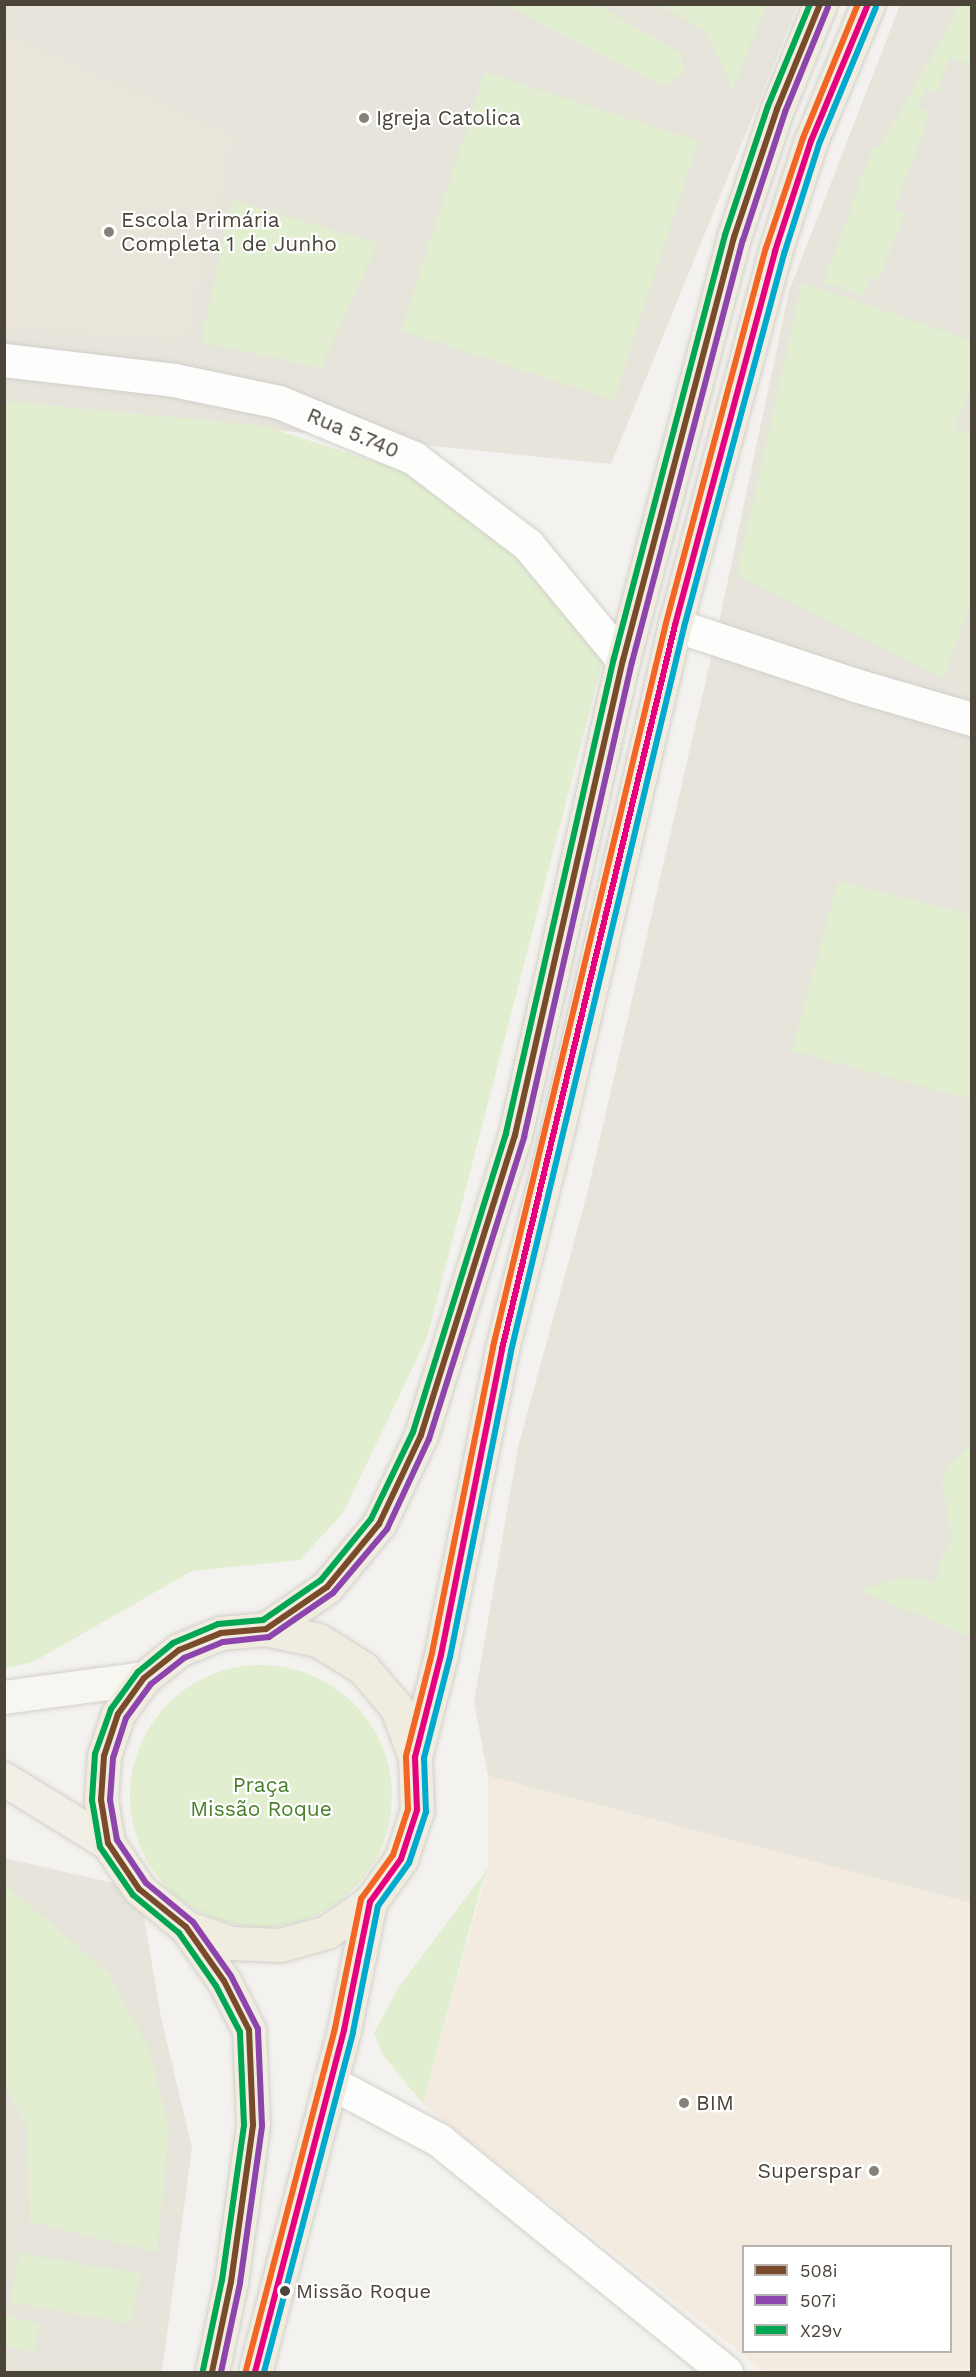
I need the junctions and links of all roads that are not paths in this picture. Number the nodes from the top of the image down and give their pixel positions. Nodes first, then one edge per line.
1 (820, 4) edge
2 (868, 4) edge
3 (4, 360) edge
4 (675, 625) junction
5 (623, 660) junction
6 (972, 719) edge
7 (266, 1629) junction
8 (144, 1678) junction
9 (4, 1697) edge
10 (415, 1757) junction
11 (4, 1779) edge
12 (108, 1843) junction
13 (370, 1902) junction
14 (186, 1927) junction
15 (330, 2082) junction
16 (212, 2373) edge
17 (255, 2373) edge
18 (726, 2373) edge

1 - 5 highway
2 - 4 highway
3 - 5 street, Rua 5.740
4 - 6 street
4 - 10 highway
5 - 7 highway
7 - 8 highway
7 - 10 highway
8 - 9 main road
8 - 12 highway
10 - 13 highway
11 - 12 main road
12 - 14 highway
13 - 14 highway
13 - 15 highway
14 - 16 highway
15 - 17 highway
15 - 18 street

